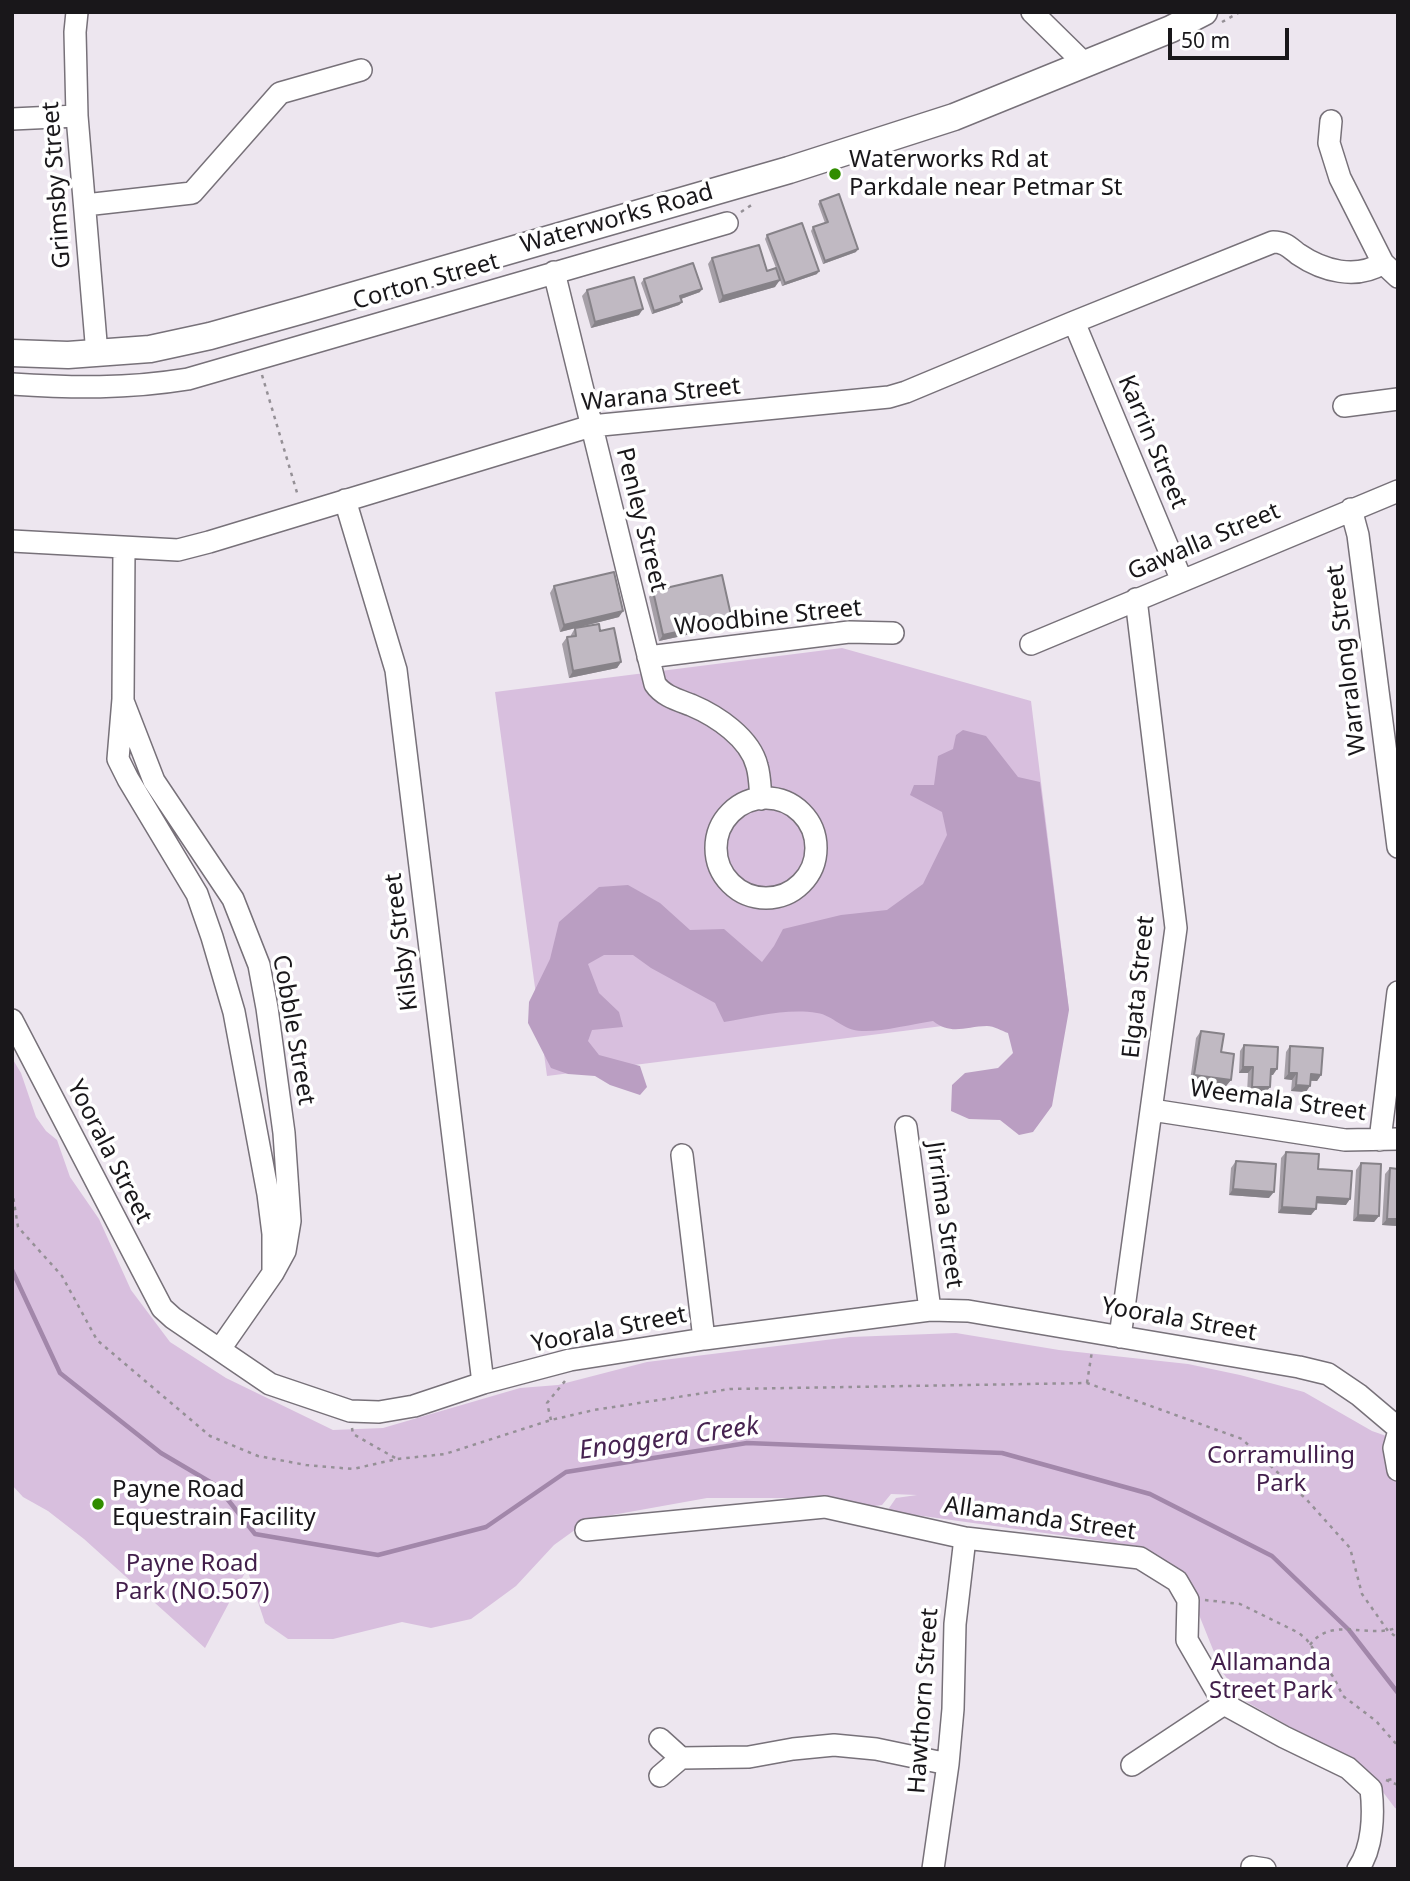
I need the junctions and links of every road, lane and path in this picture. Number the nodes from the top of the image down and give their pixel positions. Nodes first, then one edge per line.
1 (77, 12) edge
2 (1032, 12) edge
3 (1204, 12) edge
4 (1086, 65) junction
5 (362, 70) dead end
6 (77, 116) junction
7 (12, 119) edge
8 (1331, 121) dead end
9 (85, 205) junction
10 (727, 223) dead end
11 (1391, 270) edge
12 (554, 272) junction
13 (330, 302) junction
14 (303, 310) junction
15 (1074, 322) junction
16 (341, 334) junction
17 (315, 342) junction
18 (12, 353) edge
19 (97, 354) junction
20 (257, 359) junction
21 (12, 384) edge
22 (1398, 399) edge
23 (1345, 406) dead end
24 (591, 426) junction
25 (1398, 491) edge
26 (345, 500) junction
27 (1351, 509) junction
28 (303, 513) junction
29 (12, 541) edge
30 (124, 548) junction
31 (1182, 582) junction
32 (1136, 599) junction
33 (893, 633) dead end
34 (1031, 644) dead end
35 (648, 657) junction
36 (123, 699) junction
37 (1391, 744) edge
38 (761, 799) junction
39 (1398, 847) edge
40 (1398, 992) edge
41 (12, 1020) edge
42 (1152, 1110) junction
43 (906, 1126) dead end
44 (1389, 1140) edge
45 (682, 1155) dead end
46 (12, 1190) edge
47 (273, 1273) junction
48 (930, 1310) junction
49 (1095, 1333) junction
50 (1120, 1337) junction
51 (704, 1339) junction
52 (220, 1349) junction
53 (567, 1361) junction
54 (1087, 1382) junction
55 (483, 1383) junction
56 (350, 1411) junction
57 (551, 1420) junction
58 (1398, 1431) edge
59 (397, 1459) junction
60 (1398, 1470) edge
61 (586, 1530) dead end
62 (965, 1538) junction
63 (1188, 1600) junction
64 (1398, 1627) edge
65 (1388, 1631) junction
66 (1398, 1638) edge
67 (1310, 1645) junction
68 (1224, 1704) junction
69 (660, 1739) dead end
70 (1398, 1746) edge
71 (681, 1758) junction
72 (948, 1764) junction
73 (1132, 1765) dead end
74 (660, 1776) dead end
75 (1398, 1778) edge
76 (1387, 1780) dead end
77 (933, 1869) edge
78 (1358, 1869) edge

1 - 6 street, Grimsby Street
2 - 4 street
3 - 4 main road, Waterworks Road
4 - 13 main road, Waterworks Road
5 - 9 street
6 - 7 street
6 - 9 street, Grimsby Street
8 - 11 street
9 - 19 street, Grimsby Street
10 - 12 street, Corton Street
11 - 15 street, Warana Street
12 - 16 street, Corton Street
12 - 24 street, Penley Street
13 - 14 main road, Waterworks Road
13 - 16 street, Corton Street
14 - 17 street
14 - 19 main road, Waterworks Road
15 - 24 street, Warana Street
15 - 31 street, Karrin Street
16 - 17 street, Corton Street
17 - 20 street, Corton Street
18 - 19 main road, Waterworks Road
20 - 21 street, Corton Street
20 - 28 path
22 - 23 street
24 - 26 street, Warana Street
24 - 35 street, Penley Street
25 - 27 street, Gawalla Street
26 - 28 street, Warana Street
26 - 55 street, Kilsby Street
27 - 31 street, Gawalla Street
27 - 37 street, Warralong Street
28 - 30 street, Warana Street
29 - 30 street, Warana Street
30 - 36 street, Cobble Street
31 - 32 street, Gawalla Street
32 - 34 street, Gawalla Street
32 - 42 street, Elgata Street
33 - 35 street, Woodbine Street
35 - 38 street, Penley Street
36 - 47 street, Cobble Street
36 - 47 street, Cobble Street
37 - 39 street, Warralong Street
38 - 38 street
40 - 44 street
41 - 52 street, Yoorala Street
42 - 44 street, Weemala Street
42 - 50 street, Elgata Street
43 - 48 street, Jirrima Street
45 - 51 street
46 - 59 path
47 - 52 street, Cobble Street
48 - 49 street, Yoorala Street
48 - 51 street, Yoorala Street
49 - 50 street, Yoorala Street
49 - 54 path
50 - 58 street, Yoorala Street
51 - 53 street, Yoorala Street
52 - 56 street, Yoorala Street
53 - 55 street, Yoorala Street
53 - 57 path
54 - 57 path
54 - 65 path
55 - 56 street, Yoorala Street
56 - 59 path
57 - 59 path
58 - 60 street
61 - 62 street, Allamanda Street
62 - 63 street, Allamanda Street
62 - 72 street, Hawthorn Street
63 - 67 path
63 - 68 street
64 - 65 path
65 - 66 path
65 - 67 path
67 - 70 path
68 - 73 street
68 - 78 street
69 - 71 street
71 - 72 street
71 - 74 street
72 - 77 street, Hawthorn Street
75 - 76 path

